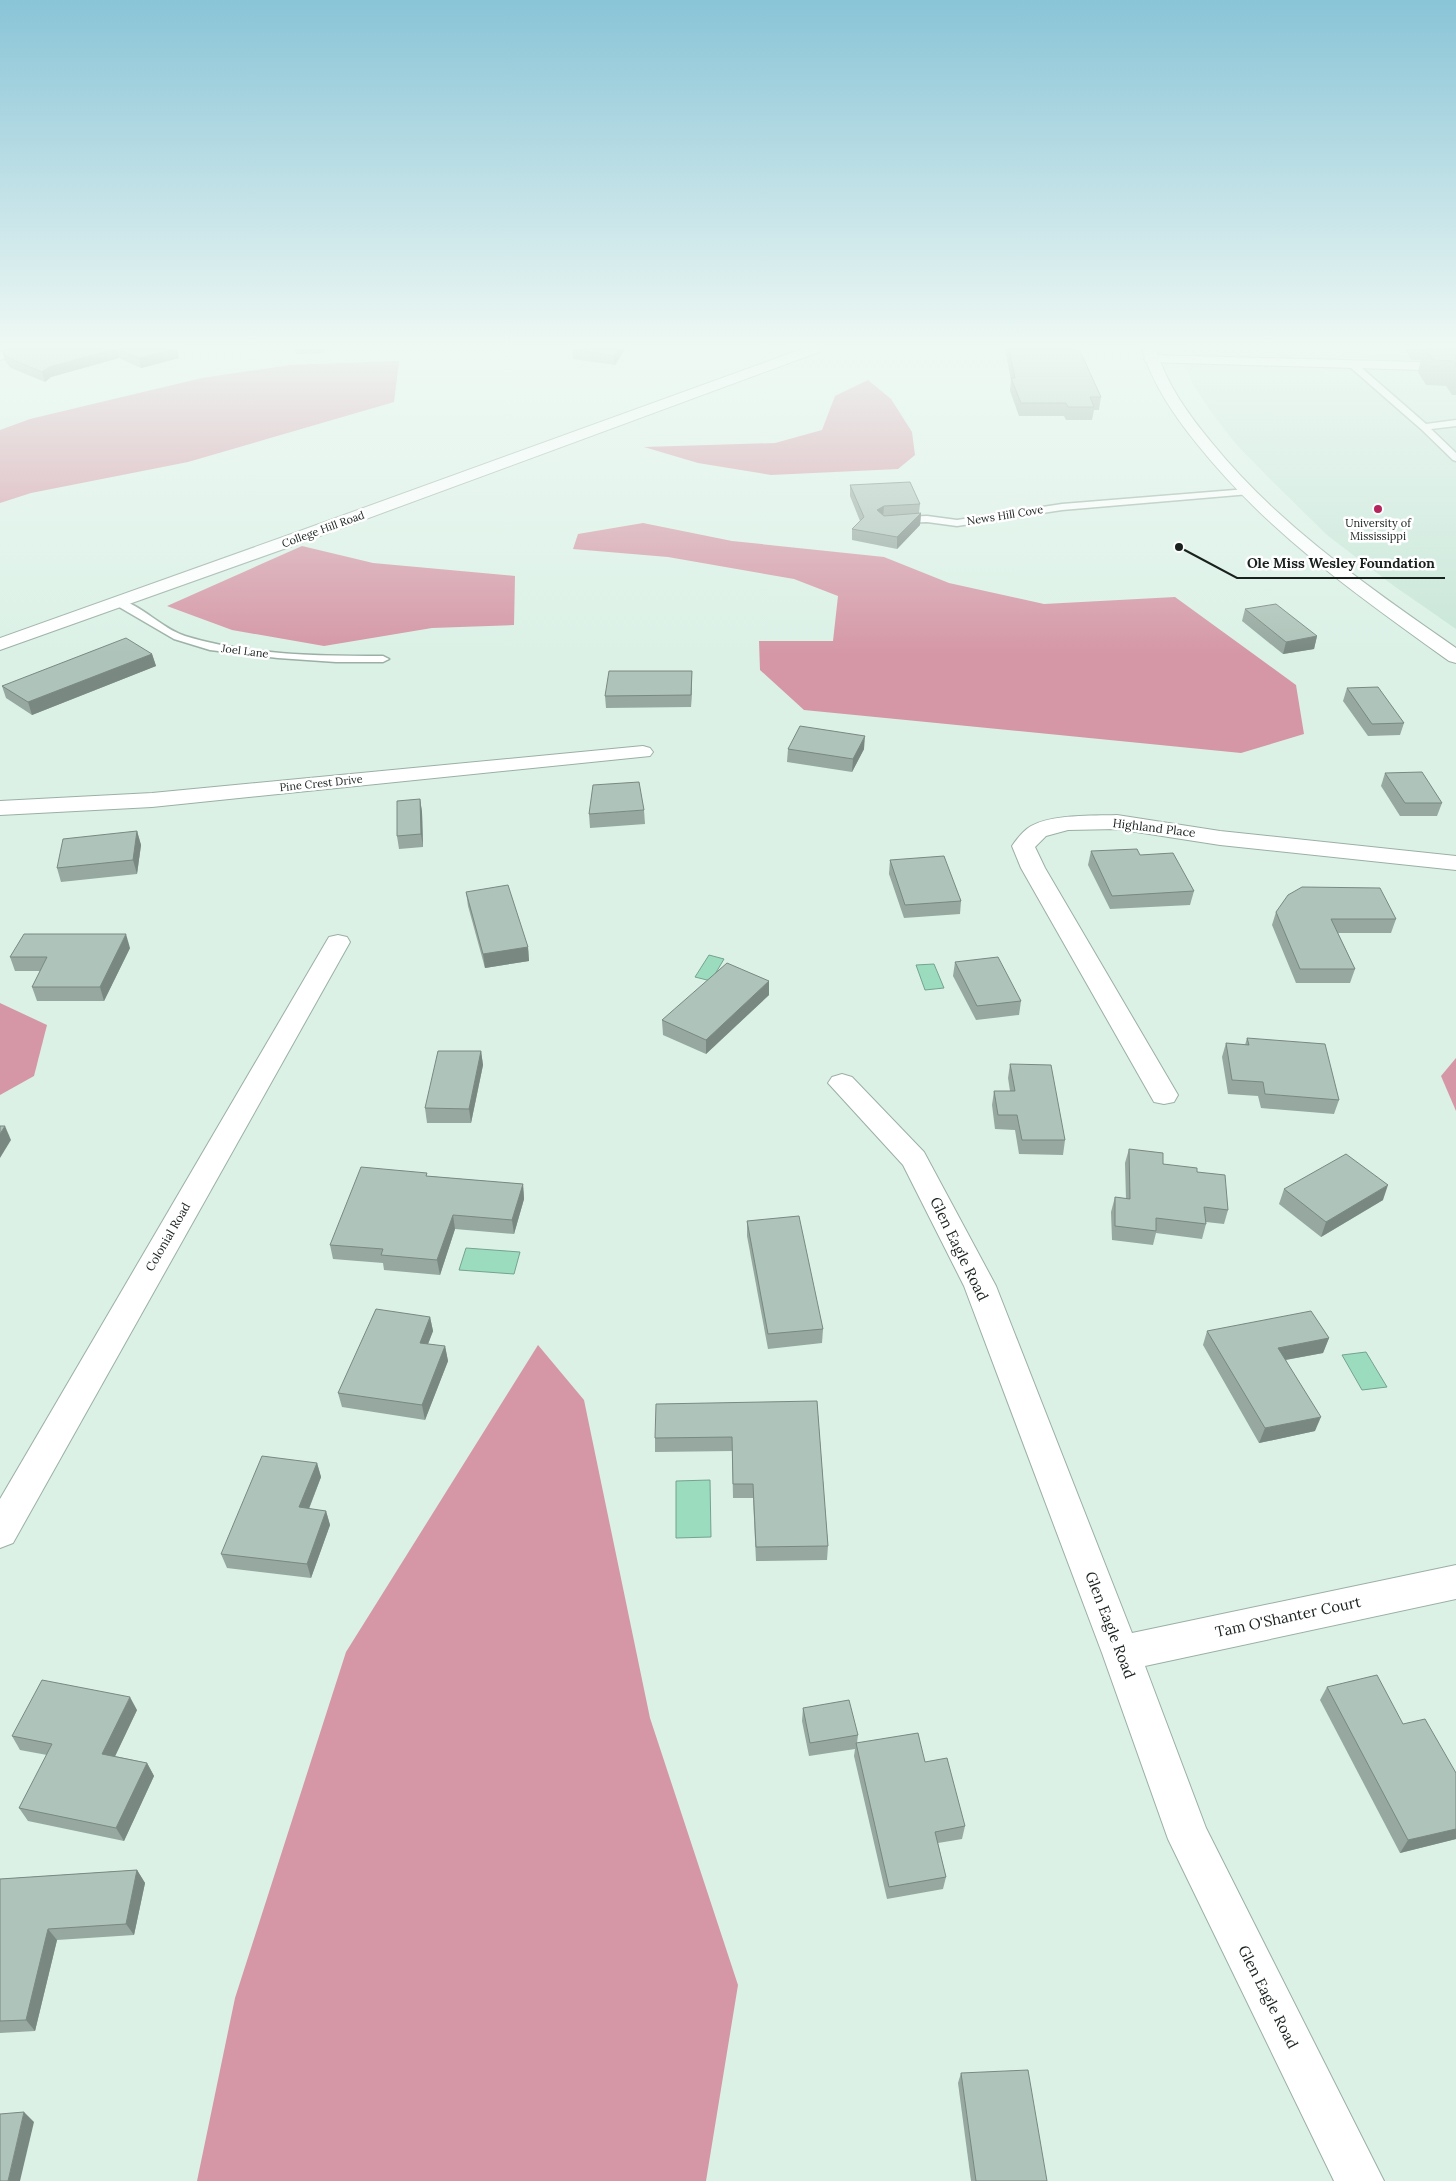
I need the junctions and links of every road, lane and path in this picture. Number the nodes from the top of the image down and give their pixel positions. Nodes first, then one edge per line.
1 (536, 451) edge
2 (1209, 451) edge
3 (1247, 492) junction
4 (888, 521) edge
5 (118, 602) junction
6 (0, 644) edge
7 (1456, 657) edge
8 (383, 659) dead end
9 (643, 752) dead end
10 (0, 808) edge
11 (1456, 864) edge
12 (338, 942) dead end
13 (842, 1083) dead end
14 (1164, 1095) dead end
15 (0, 1532) edge
16 (1456, 1582) edge
17 (1121, 1653) junction
18 (1360, 2181) edge

1 - 5 street, College Hill Road
2 - 3 street
3 - 4 lane, News Hill Cove
3 - 7 street
5 - 6 street, College Hill Road
5 - 8 lane, Joel Lane
9 - 10 street, Pine Crest Drive
11 - 14 street, Highland Place
12 - 15 street, Colonial Road
13 - 17 street, Glen Eagle Road
16 - 17 street, Tam O'Shanter Court
17 - 18 street, Glen Eagle Road

